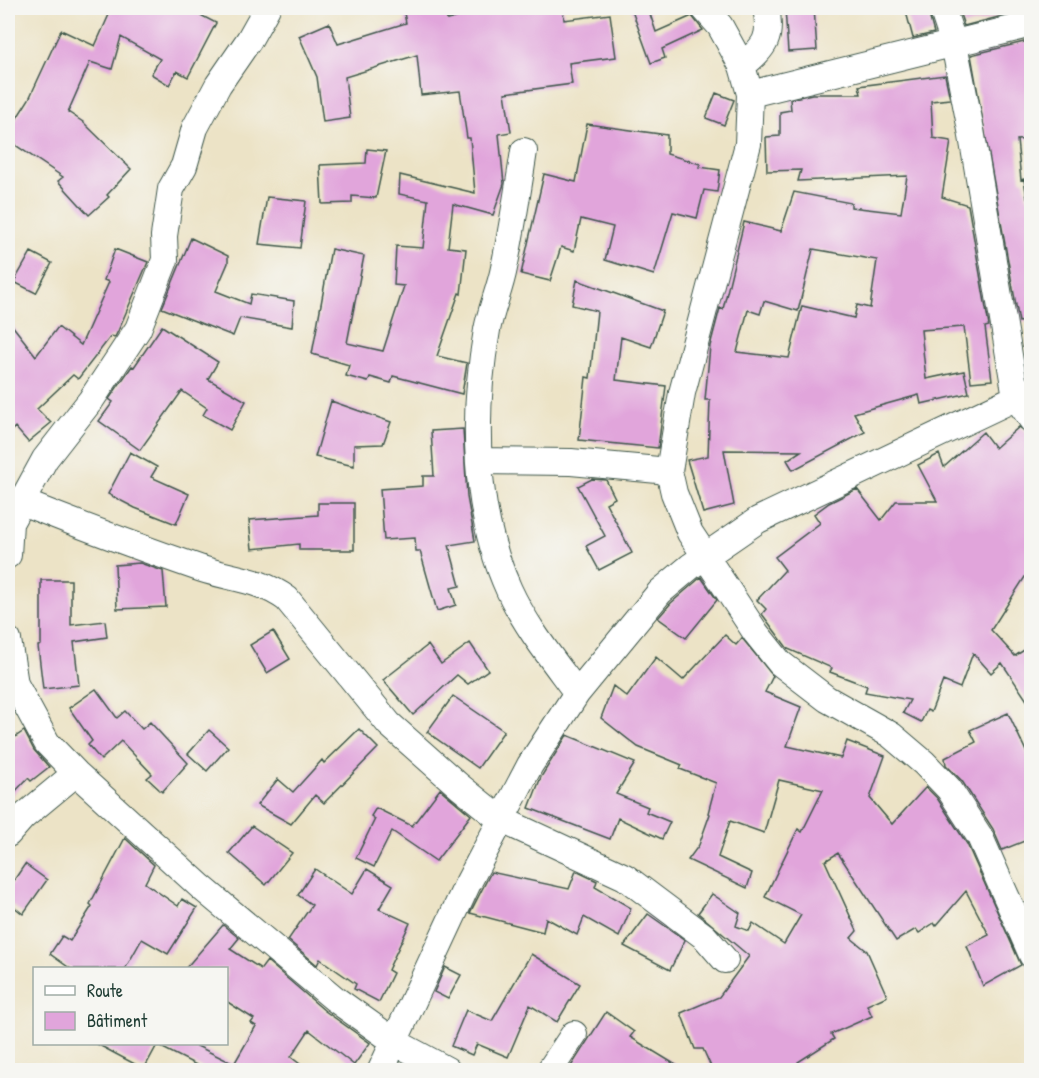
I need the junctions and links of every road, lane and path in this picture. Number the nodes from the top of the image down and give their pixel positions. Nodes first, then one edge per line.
1 (267, 8) edge
2 (704, 8) edge
3 (766, 8) edge
4 (942, 8) edge
5 (1032, 24) edge
6 (954, 44) junction
7 (742, 66) junction
8 (750, 94) junction
9 (524, 151) dead end
10 (1024, 394) edge
11 (1032, 420) edge
12 (480, 461) junction
13 (669, 471) junction
14 (13, 512) edge
15 (8, 555) edge
16 (707, 556) junction
17 (8, 640) edge
18 (11, 686) edge
19 (577, 693) junction
20 (76, 773) junction
21 (500, 819) junction
22 (8, 834) edge
23 (1032, 955) edge
24 (725, 960) dead end
25 (574, 1034) dead end
26 (395, 1042) junction
27 (381, 1071) edge
28 (447, 1071) edge
29 (550, 1071) edge

1 - 14 street
2 - 7 street
3 - 7 street
4 - 6 street
5 - 6 street
6 - 8 street
6 - 10 street
7 - 8 street
8 - 13 street
9 - 12 street
10 - 11 street
10 - 16 street
12 - 13 street
12 - 19 street
13 - 16 street
14 - 15 street
14 - 21 street
16 - 19 street
16 - 23 street
17 - 18 street
18 - 20 street
19 - 21 street
20 - 22 street
20 - 26 street
21 - 24 street
21 - 26 street
25 - 29 street
26 - 27 street
26 - 28 street

